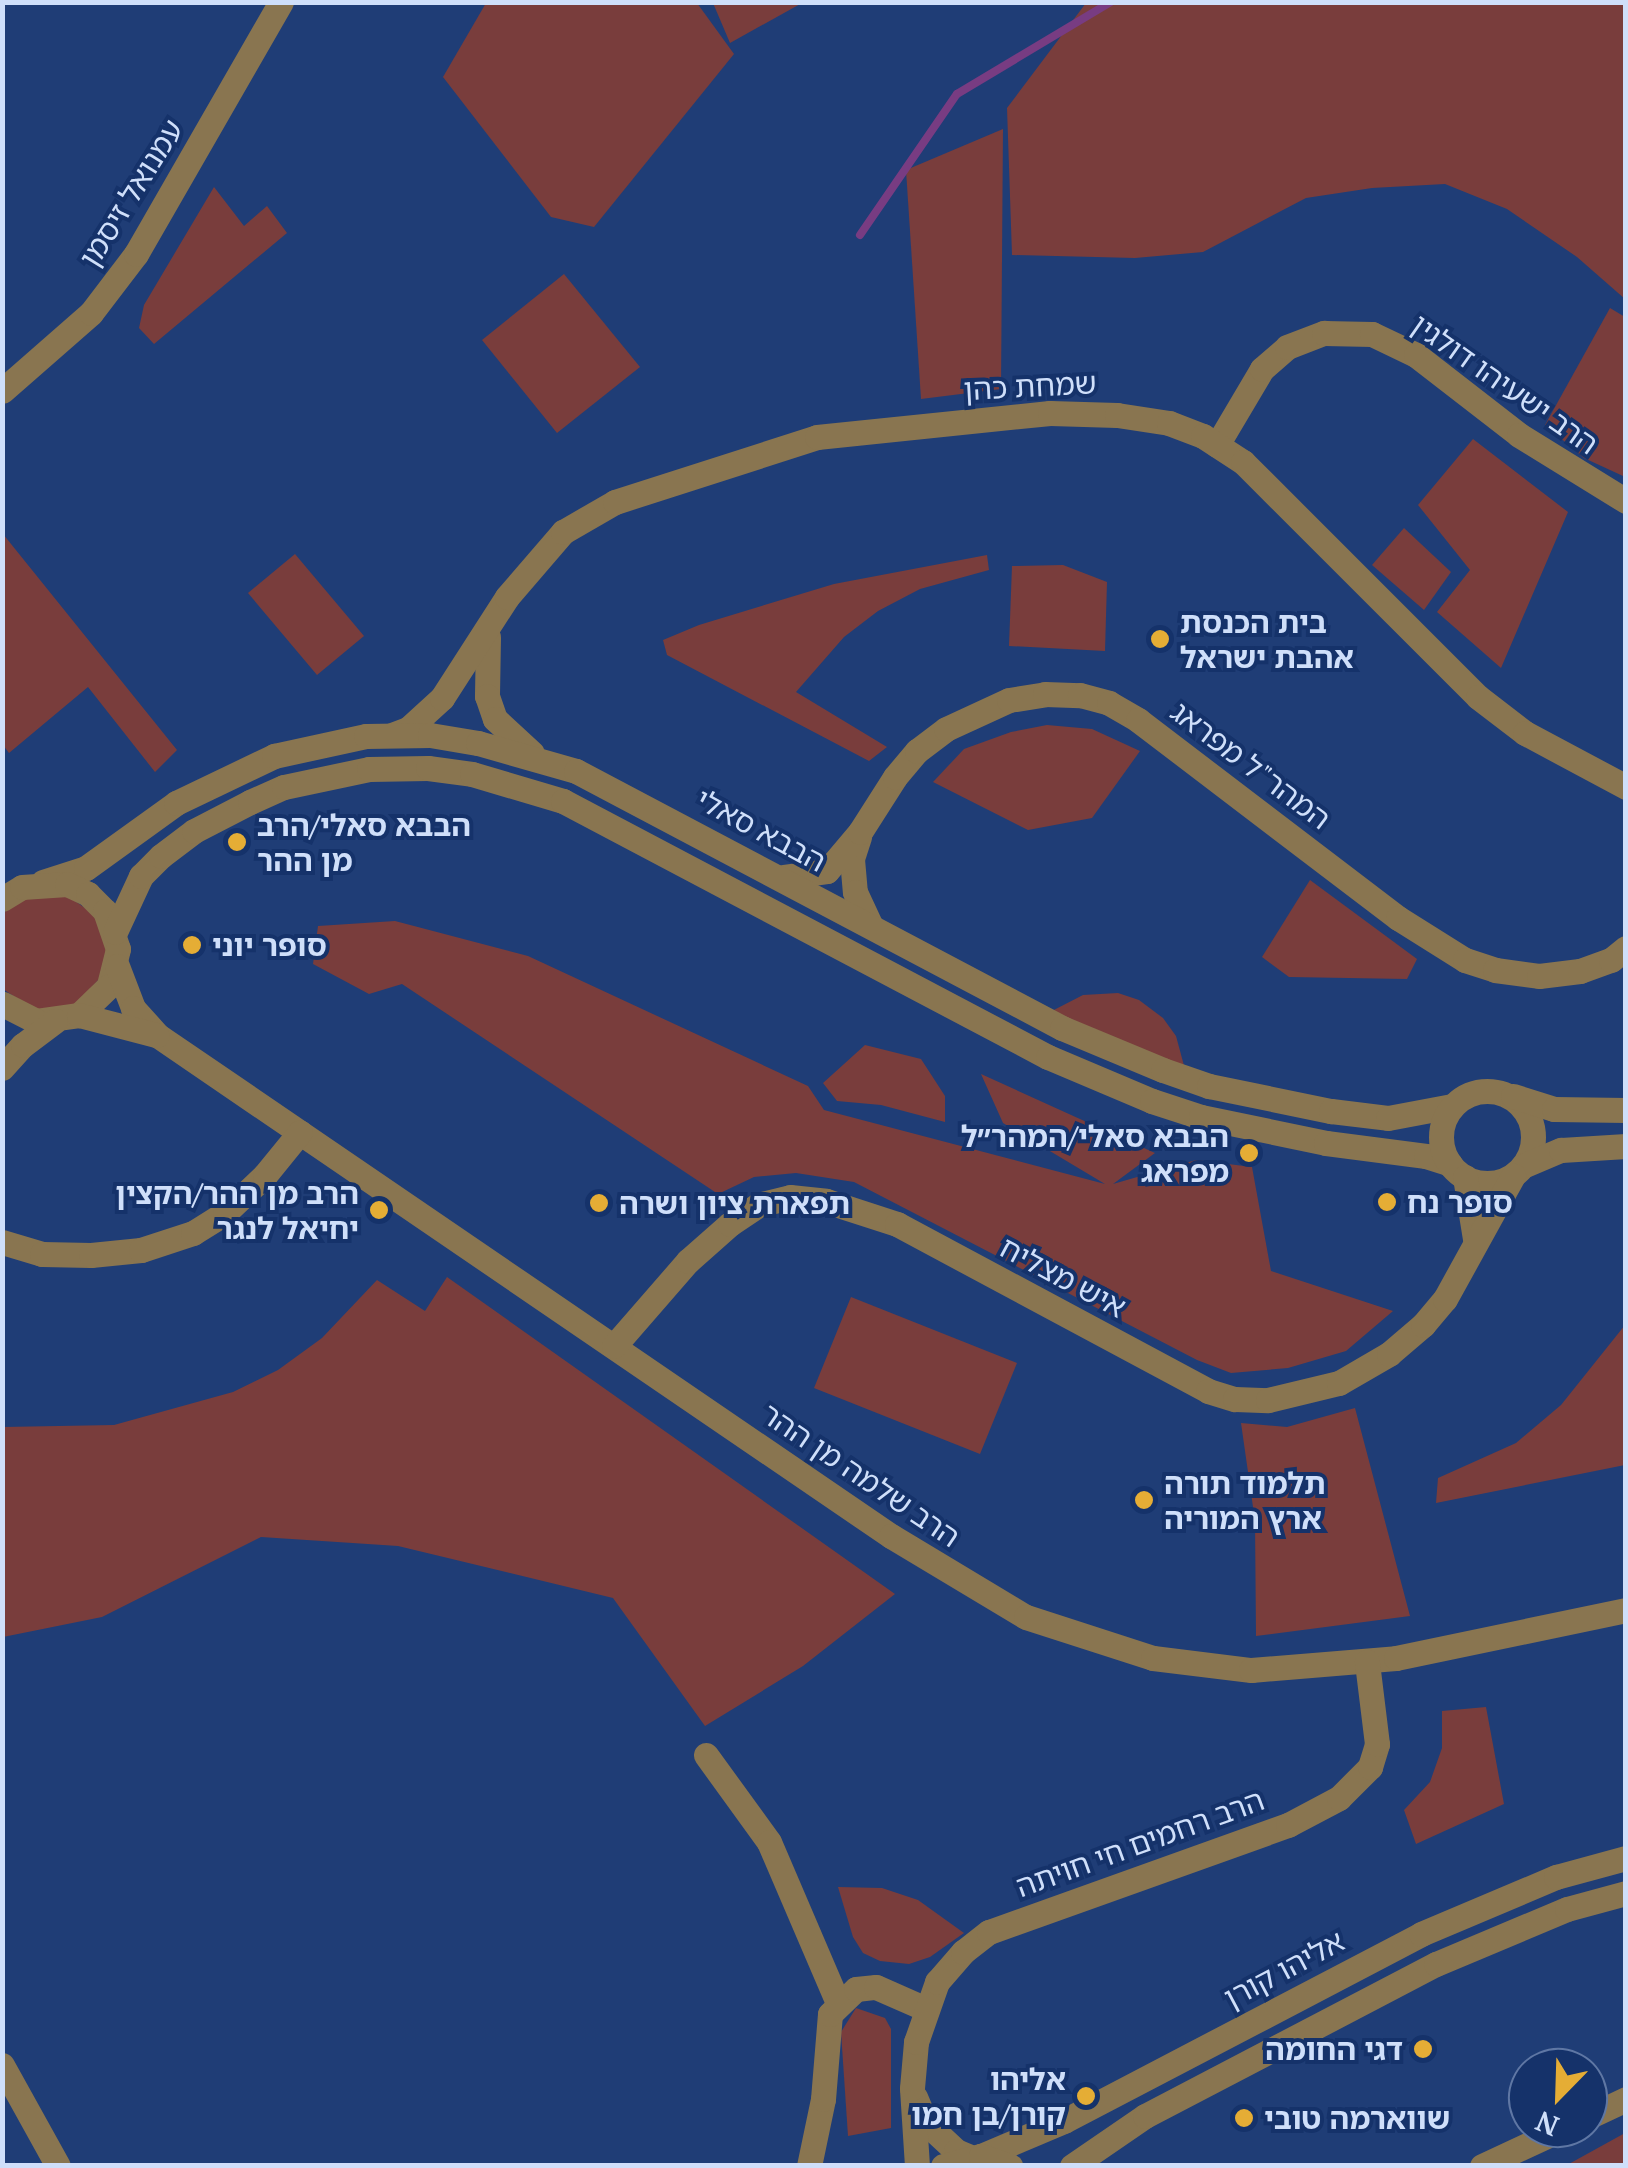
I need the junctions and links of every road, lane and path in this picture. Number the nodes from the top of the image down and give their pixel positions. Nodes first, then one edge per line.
1 (282, 2) edge
2 (2, 390) edge
3 (1217, 445) junction
4 (1626, 501) edge
5 (490, 627) junction
6 (387, 736) junction
7 (538, 757) junction
8 (1626, 787) edge
9 (860, 832) junction
10 (782, 878) junction
11 (44, 882) junction
12 (2, 899) edge
13 (870, 924) junction
14 (115, 932) junction
15 (1626, 948) edge
16 (117, 966) junction
17 (2, 1004) edge
18 (67, 1018) junction
19 (157, 1035) junction
20 (2, 1068) edge
21 (1508, 1095) junction
22 (1452, 1106) junction
23 (1626, 1110) edge
24 (300, 1132) junction
25 (1626, 1146) edge
26 (1519, 1170) junction
27 (1458, 1171) junction
28 (1475, 1240) junction
29 (2, 1242) edge
30 (614, 1346) junction
31 (1626, 1610) edge
32 (1367, 1662) junction
33 (706, 1755) dead end
34 (1626, 1858) edge
35 (1626, 1893) edge
36 (838, 2003) junction
37 (926, 2008) junction
38 (2, 2065) edge
39 (912, 2088) junction
40 (1521, 2148) edge
41 (975, 2156) junction
42 (58, 2166) edge
43 (809, 2166) edge
44 (916, 2166) edge
45 (944, 2166) edge
46 (1010, 2166) edge
47 (1072, 2166) edge
48 (1482, 2166) edge

1 - 2 street, עמנואל זיסמן
3 - 4 street, הרב ישעיהו דולגין
3 - 5 street, שמחת כהן
3 - 8 street, שמחת כהן
5 - 6 street, שמחת כהן
5 - 7 street
6 - 7 street, הבבא סאלי
6 - 11 street, הבבא סאלי
7 - 10 street, הבבא סאלי
9 - 10 street, המהר"ל מפראג
9 - 13 street, המהר"ל מפראג
9 - 15 street, המהר"ל מפראג
10 - 13 street, הבבא סאלי
11 - 12 street, הבבא סאלי
11 - 14 street
13 - 22 street, הבבא סאלי
14 - 16 street
14 - 27 street
16 - 18 street
16 - 19 street
17 - 18 street
18 - 19 street
18 - 20 street
19 - 24 street, הרב שלמה מן ההר
21 - 22 street
21 - 23 street
21 - 26 street
22 - 27 street
24 - 29 street
24 - 30 street, הרב שלמה מן ההר
25 - 26 street
26 - 27 street
26 - 28 street, איש מצליח
27 - 28 street
28 - 30 street, איש מצליח
30 - 32 street, הרב שלמה מן ההר
31 - 32 street, הרב שלמה מן ההר
32 - 37 street, הרב רחמים חי חויתה
33 - 36 street
34 - 41 street, אליהו קורן
35 - 47 street
36 - 37 street
36 - 43 street
37 - 39 street, הרב רחמים חי חויתה
38 - 42 street
39 - 41 street
39 - 44 street, הרב רחמים חי חויתה
40 - 48 street
41 - 45 street, אליהו קורן
41 - 46 street

